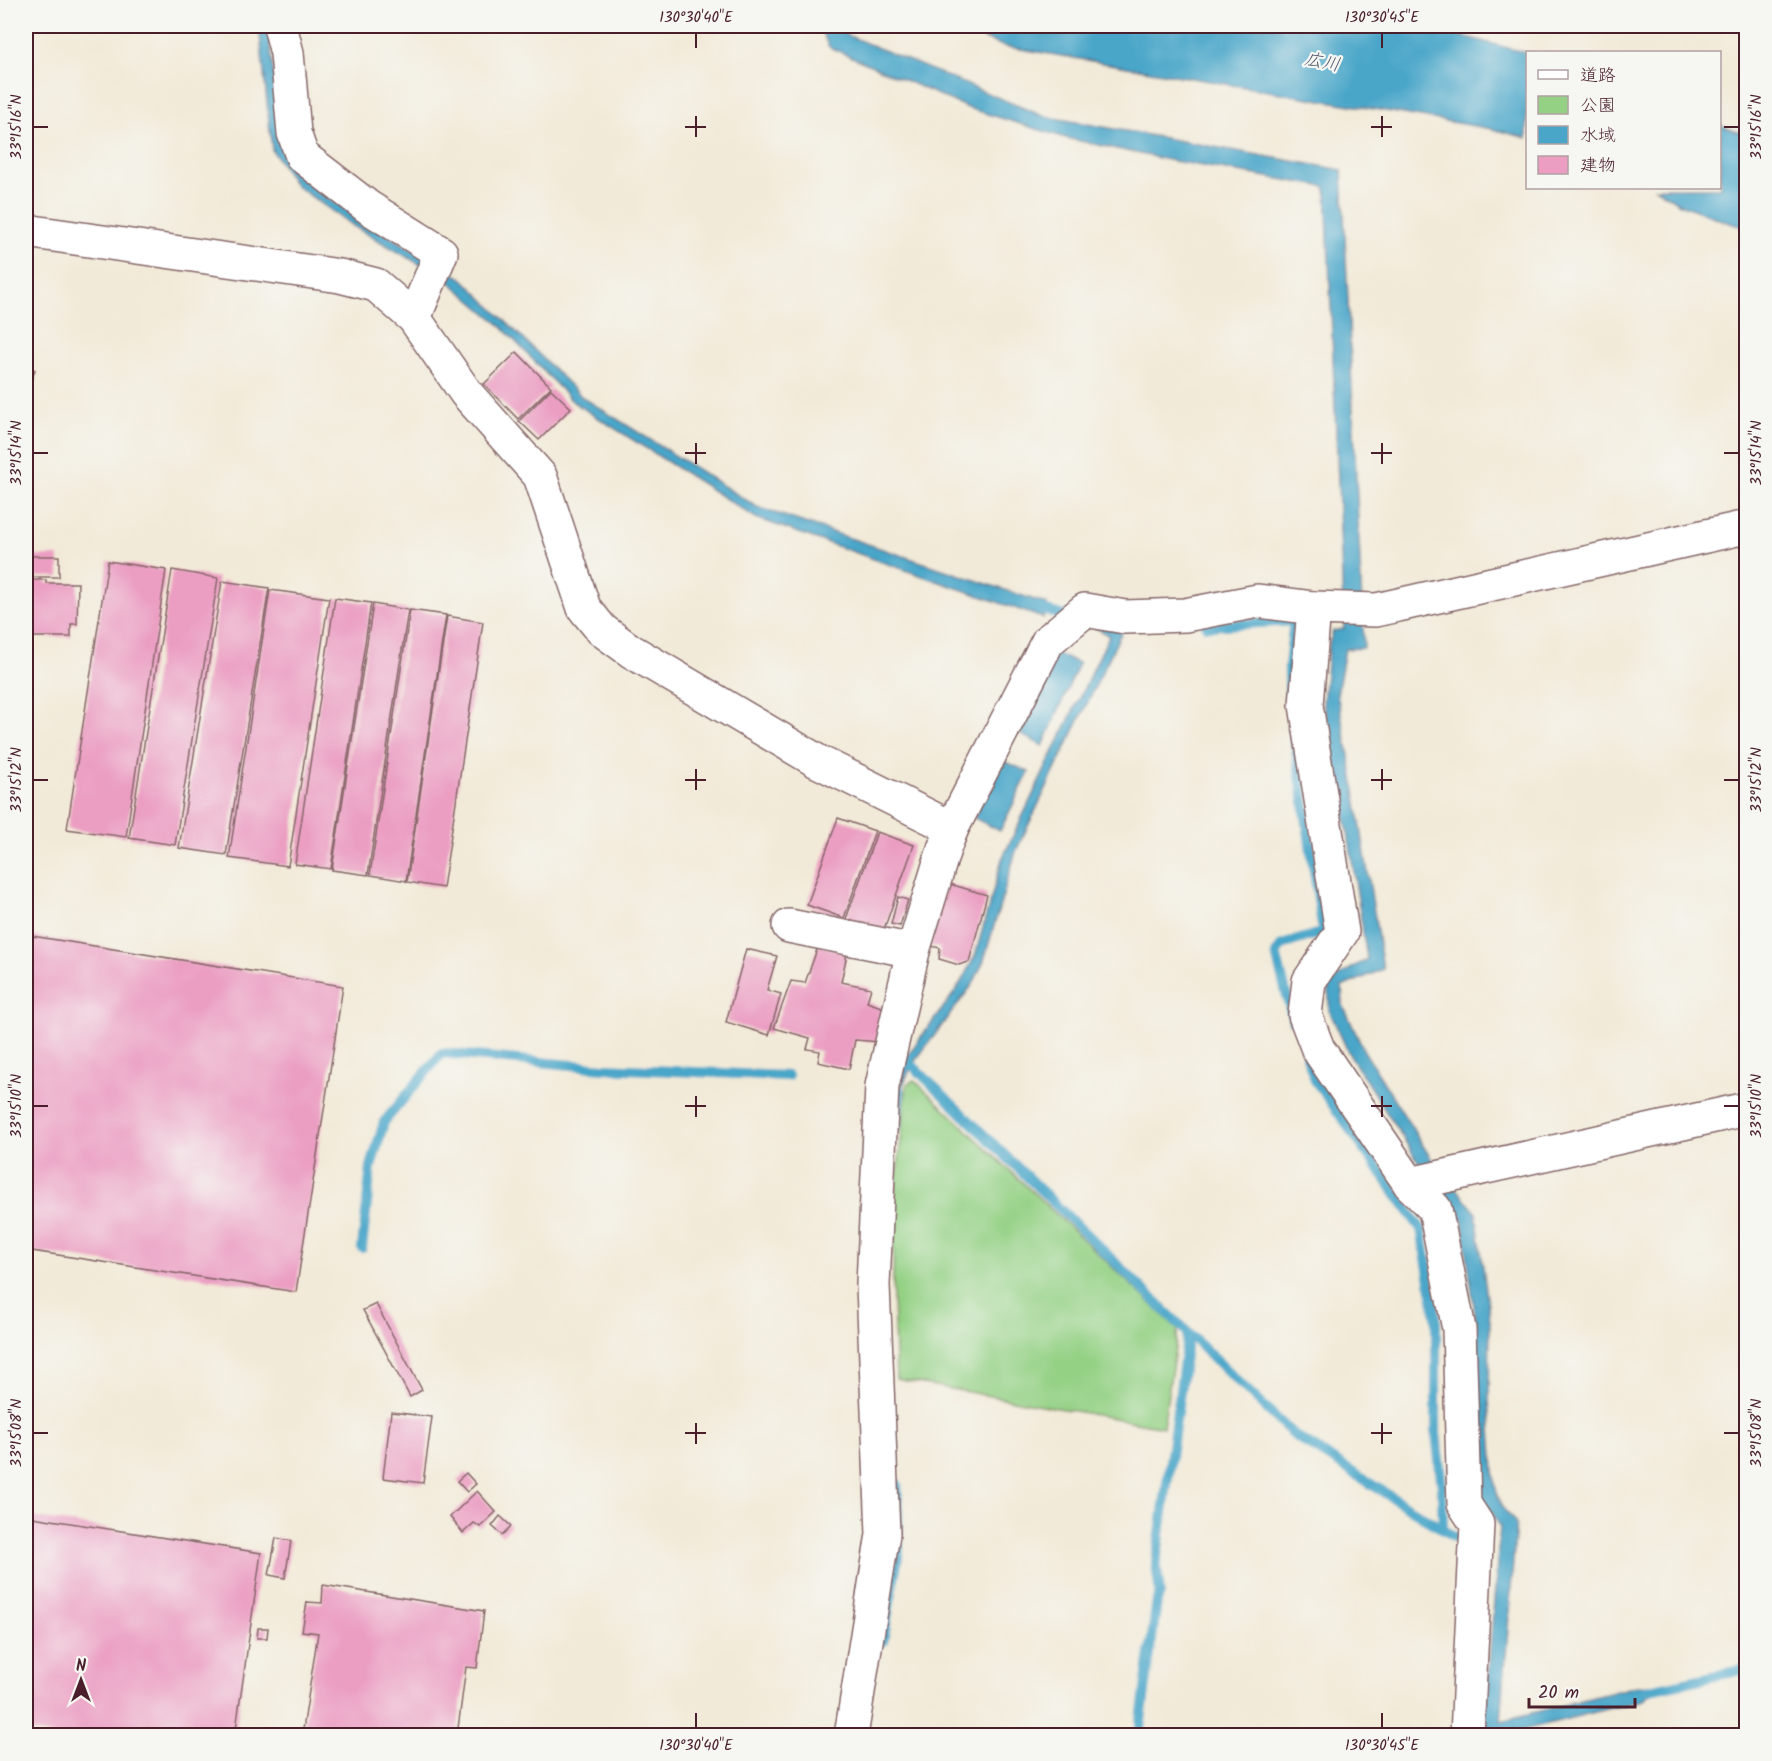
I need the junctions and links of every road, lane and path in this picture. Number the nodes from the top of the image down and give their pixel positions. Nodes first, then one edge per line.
1 (280, 26) edge
2 (26, 231) edge
3 (414, 318) junction
4 (1746, 527) edge
5 (1325, 608) junction
6 (952, 828) junction
7 (789, 926) dead end
8 (913, 951) junction
9 (1746, 1109) edge
10 (1416, 1182) junction
11 (851, 1736) edge
12 (1467, 1736) edge

1 - 3 street
2 - 3 street
3 - 6 street
4 - 5 street
5 - 6 street
5 - 10 street
6 - 8 street
7 - 8 street
8 - 11 street
9 - 10 street
10 - 12 street

